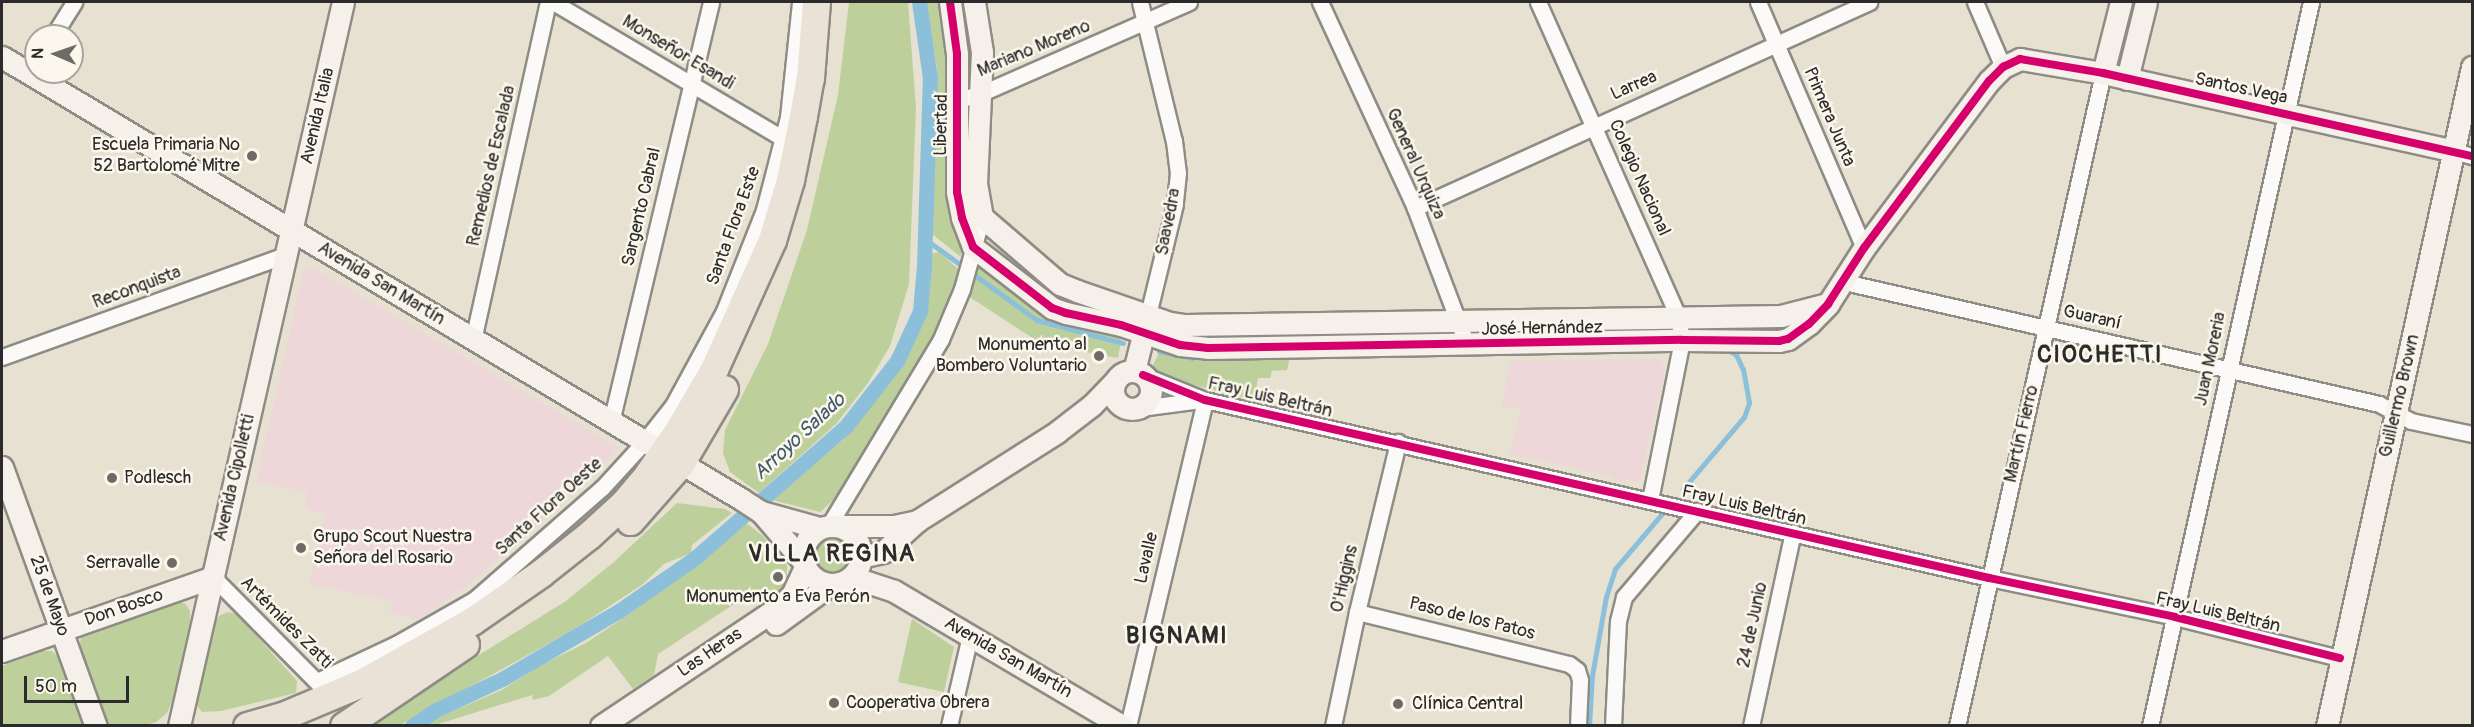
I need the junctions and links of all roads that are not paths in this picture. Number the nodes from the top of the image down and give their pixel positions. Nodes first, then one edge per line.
1 (74, 2) edge
2 (343, 2) edge
3 (550, 2) edge
4 (711, 2) edge
5 (800, 2) edge
6 (816, 2) edge
7 (833, 2) edge
8 (950, 2) edge
9 (974, 2) edge
10 (1140, 2) edge
11 (1189, 2) edge
12 (1320, 2) edge
13 (1538, 2) edge
14 (1758, 2) edge
15 (1869, 2) edge
16 (1975, 2) edge
17 (2121, 2) edge
18 (2146, 2) edge
19 (2311, 2) edge
20 (1145, 22) junction
21 (60, 24) edge
22 (1777, 42) junction
23 (2, 57) edge
24 (24, 66) edge
25 (2004, 67) junction
26 (2472, 67) edge
27 (2103, 73) junction
28 (2127, 80) junction
29 (57, 84) edge
30 (691, 84) junction
31 (982, 93) junction
32 (958, 100) junction
33 (2286, 114) junction
34 (1595, 125) junction
35 (784, 138) junction
36 (2463, 154) edge
37 (1415, 208) junction
38 (982, 217) junction
39 (292, 231) junction
40 (1863, 248) junction
41 (971, 254) junction
42 (286, 255) junction
43 (1840, 281) junction
44 (1828, 303) junction
45 (1588, 318) junction
46 (1678, 318) junction
47 (1458, 323) junction
48 (1146, 324) junction
49 (2047, 327) junction
50 (473, 340) junction
51 (1682, 340) junction
52 (1589, 343) junction
53 (1467, 345) junction
54 (2, 357) edge
55 (2229, 370) junction
56 (1131, 375) junction
57 (1205, 400) junction
58 (1135, 409) junction
59 (2397, 413) junction
60 (611, 422) junction
61 (1057, 432) junction
62 (2472, 434) edge
63 (1398, 442) junction
64 (663, 453) junction
65 (2, 467) edge
66 (1650, 500) junction
67 (1697, 511) junction
68 (761, 512) junction
69 (917, 521) junction
70 (828, 527) junction
71 (1792, 532) junction
72 (860, 558) junction
73 (804, 564) junction
74 (213, 577) junction
75 (1989, 578) junction
76 (838, 583) junction
77 (894, 591) junction
78 (1357, 612) junction
79 (2175, 617) junction
80 (62, 630) junction
81 (970, 636) junction
82 (2, 651) edge
83 (2340, 658) junction
84 (324, 689) junction
85 (96, 726) edge
86 (179, 726) edge
87 (247, 726) edge
88 (344, 726) edge
89 (601, 726) edge
90 (623, 726) edge
91 (949, 726) edge
92 (1122, 726) edge
93 (1128, 726) edge
94 (1333, 726) edge
95 (1578, 726) edge
96 (1613, 726) edge
97 (1751, 726) edge
98 (1957, 726) edge
99 (2150, 726) edge
100 (2327, 726) edge

1 - 21 street
2 - 39 street, Avenida Italia
3 - 30 street, Monseñor Esandi
3 - 50 street, Remedios de Escalada
4 - 30 street, Sargento Cabral
5 - 35 street, Santa Flora Este
6 - 64 highway
7 - 64 highway
8 - 32 street, Libertad
9 - 31 street, Libertad
10 - 20 street, Saavedra
11 - 20 street, Mariano Moreno
12 - 37 street, General Urquiza
13 - 34 street, Colegio Nacional
14 - 22 street, Primera Junta
15 - 22 street, Larrea
16 - 25 street
17 - 27 street, Martín Fierro
18 - 28 street
19 - 33 street, Juan Moreria
20 - 31 street, Mariano Moreno
20 - 48 street, Saavedra
22 - 34 street, Larrea
22 - 40 street, Primera Junta
23 - 24 street, Avenida San Martín
25 - 27 street, Santos Vega
25 - 40 street, José Hernández
26 - 36 street, Guillermo Brown
27 - 28 street, Santos Vega
27 - 49 street, Martín Fierro
28 - 33 street, Santos Vega
29 - 39 street, Avenida San Martín
30 - 35 street, Monseñor Esandi
30 - 60 street, Sargento Cabral
31 - 32 street, Mariano Moreno
31 - 38 street, Libertad
32 - 41 street, Libertad
33 - 36 street, Santos Vega
33 - 55 street, Juan Moreria
34 - 37 street, Larrea
34 - 46 street, Colegio Nacional
35 - 64 street, Santa Flora Este
36 - 59 street, Guillermo Brown
37 - 47 street, General Urquiza
38 - 41 street, Libertad
38 - 48 street, José Hernández
39 - 42 street, Avenida Cipolletti
39 - 50 street, Avenida San Martín
40 - 43 street, José Hernández
41 - 48 street, José Hernández
41 - 70 street, Libertad
42 - 54 street, Reconquista
42 - 74 street, Avenida Cipolletti
43 - 44 street, José Hernández
43 - 49 street, Guaraní
44 - 46 street, José Hernández
44 - 51 street, José Hernández
45 - 46 street, José Hernández
45 - 47 street, José Hernández
45 - 52 street
46 - 51 street, Colegio Nacional
47 - 48 street, José Hernández
47 - 53 street, General Urquiza
48 - 53 street, José Hernández
48 - 56 street, Saavedra
49 - 55 street, Guaraní
49 - 75 street, Martín Fierro
50 - 60 street, Avenida San Martín
51 - 52 street, José Hernández
51 - 66 street
52 - 53 street, José Hernández
55 - 59 street, Guaraní
55 - 79 street, Juan Moreria
56 - 57 street, Fray Luis Beltrán
56 - 58 street
56 - 58 street
56 - 61 street, Fray Luis Beltrán
57 - 58 street, Fray Luis Beltrán
57 - 63 street, Fray Luis Beltrán
57 - 93 street, Lavalle
58 - 61 street, Fray Luis Beltrán
59 - 62 street, Guaraní
59 - 83 street, Guillermo Brown
60 - 64 street, Avenida San Martín
61 - 69 street, Fray Luis Beltrán
63 - 66 street, Fray Luis Beltrán
63 - 78 street, O'Higgins
64 - 68 street, Avenida San Martín
64 - 84 highway
64 - 88 highway
65 - 80 street, 25 de Mayo
66 - 67 street, Fray Luis Beltrán
67 - 71 street, Fray Luis Beltrán
67 - 96 street
68 - 70 street, Avenida San Martín
68 - 73 street, Avenida San Martín
69 - 70 street, Fray Luis Beltrán
69 - 72 street, Fray Luis Beltrán
70 - 72 street
70 - 73 street
71 - 75 street, Fray Luis Beltrán
71 - 97 street, 24 de Junio
72 - 76 street
72 - 77 street, Avenida San Martín
73 - 76 street
73 - 89 street, Las Heras
74 - 80 street, Don Bosco
74 - 84 street, Artémides Zatti
74 - 86 street, Avenida Cipolletti
75 - 79 street, Fray Luis Beltrán
75 - 98 street, Martín Fierro
76 - 77 street, Avenida San Martín
76 - 90 street, Las Heras
77 - 81 street, Avenida San Martín
78 - 94 street, O'Higgins
78 - 95 street, Paso de los Patos
79 - 83 street, Fray Luis Beltrán
79 - 99 street, Juan Moreria
80 - 82 street, Don Bosco
80 - 85 street, 25 de Mayo
81 - 91 street
81 - 92 street, Avenida San Martín
83 - 100 street, Guillermo Brown
84 - 87 highway

